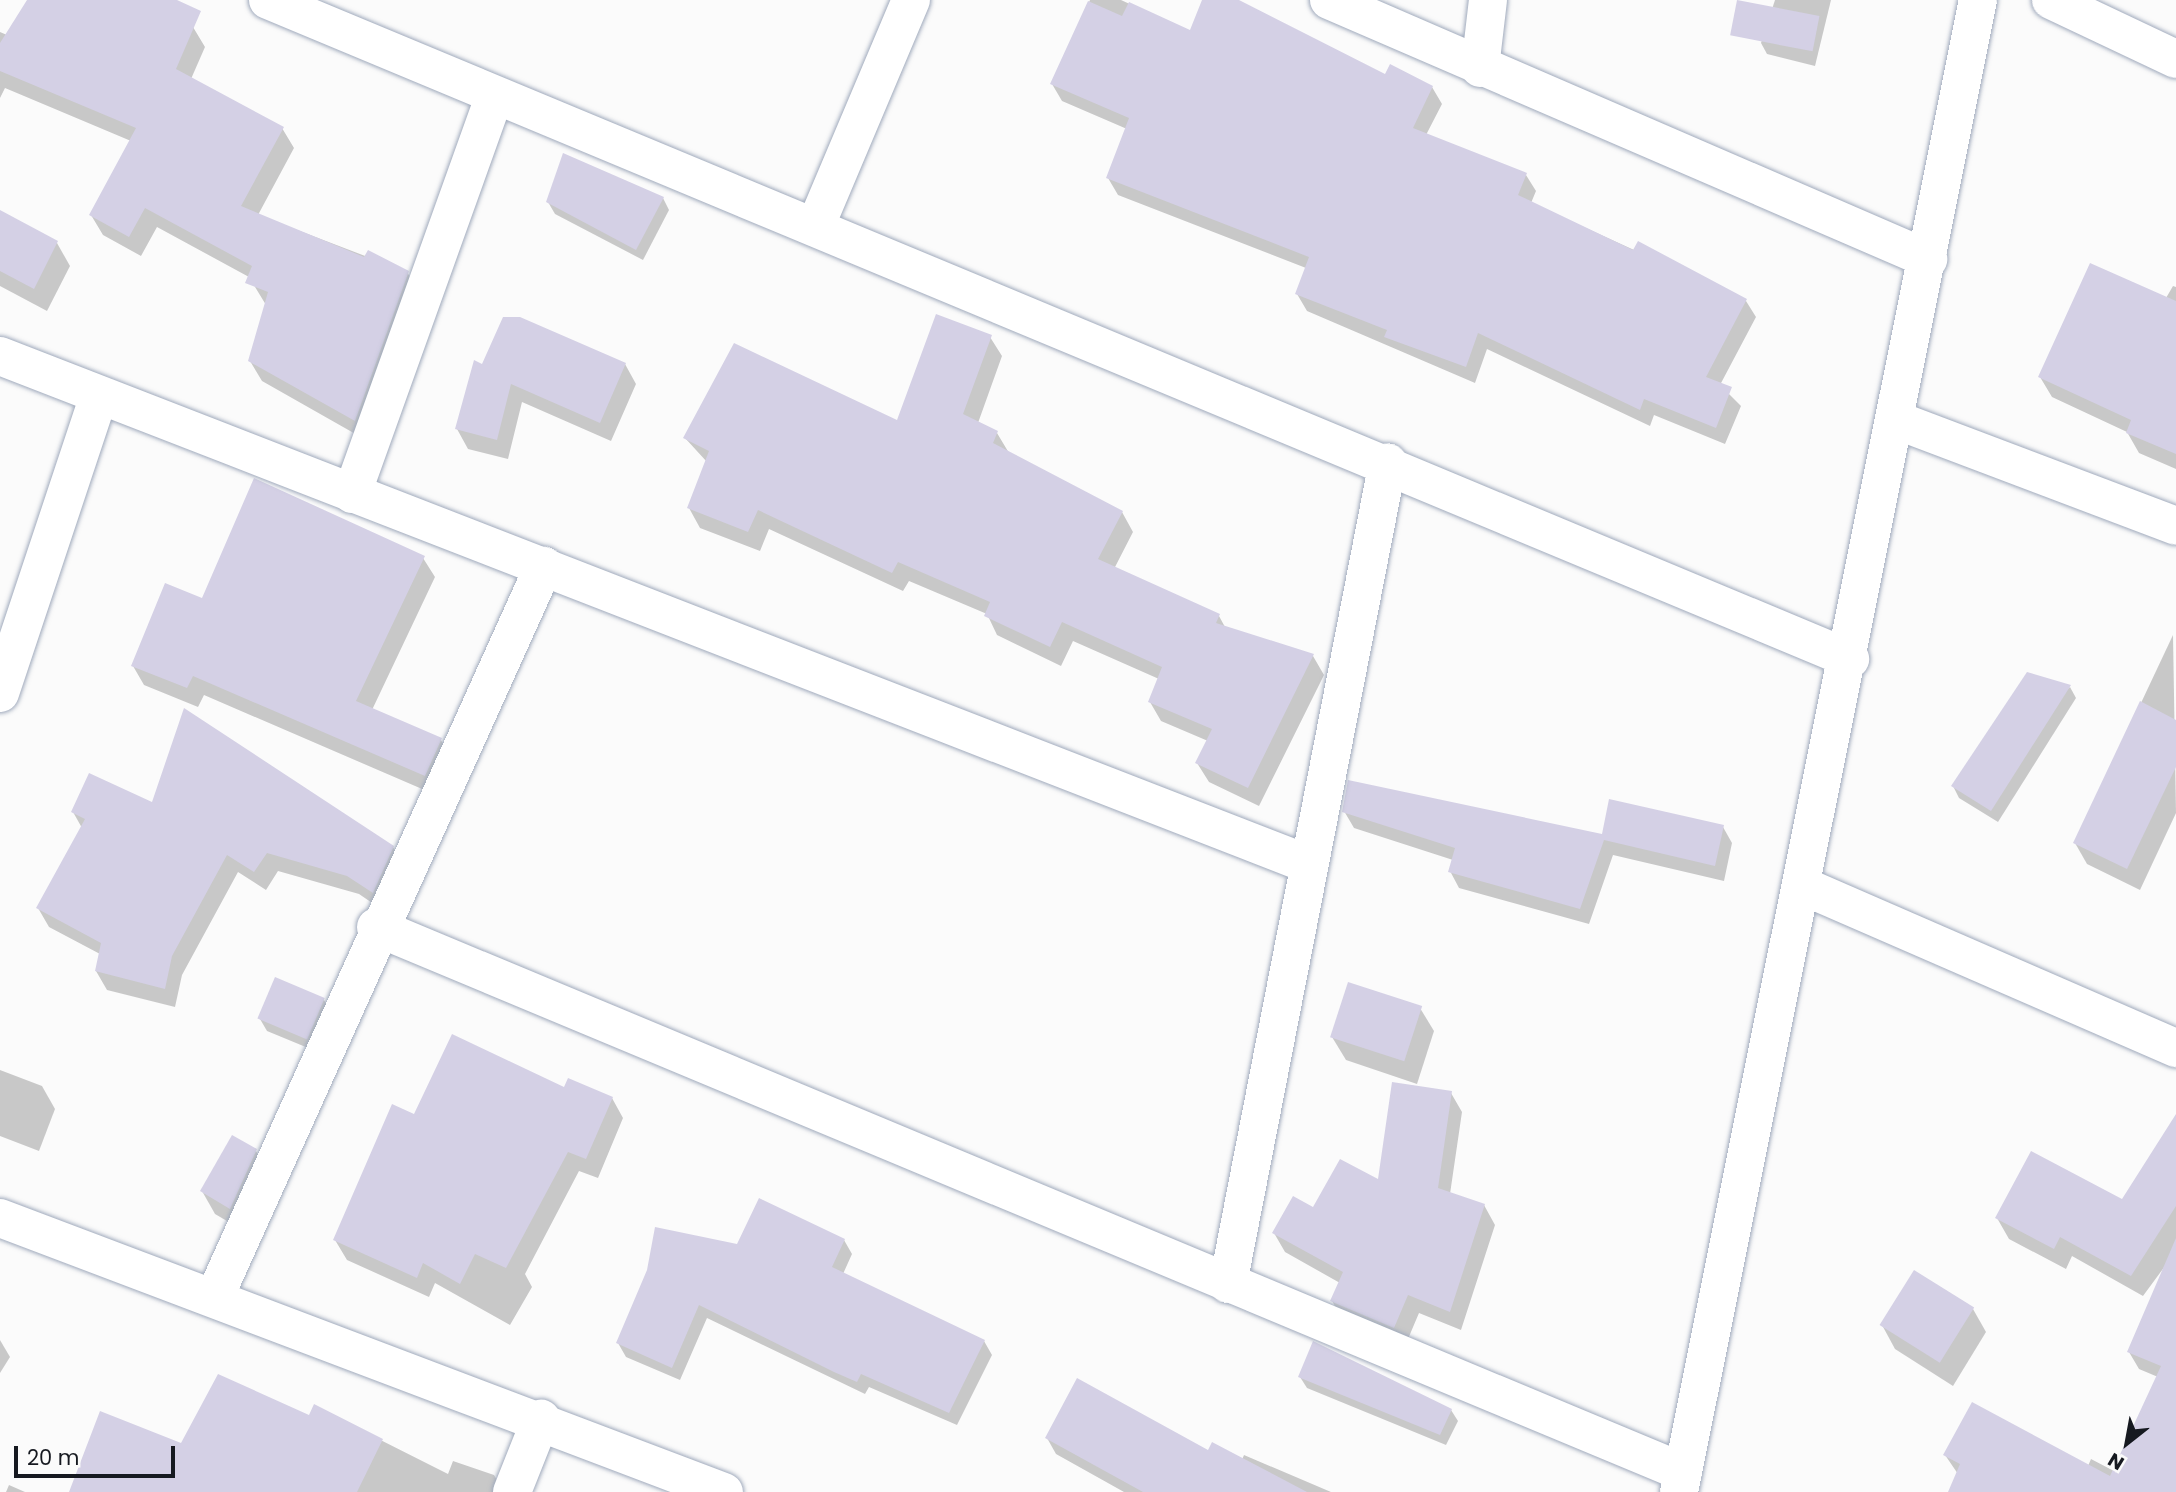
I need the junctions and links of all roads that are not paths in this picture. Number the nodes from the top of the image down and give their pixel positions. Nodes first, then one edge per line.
1 (268, 0) edge
2 (911, 0) edge
3 (1329, 0) edge
4 (1488, 0) edge
5 (1979, 0) edge
6 (2051, 0) edge
7 (2176, 59) edge
8 (1480, 68) junction
9 (494, 97) junction
10 (816, 225) junction
11 (1928, 259) junction
12 (0, 356) edge
13 (99, 395) junction
14 (1896, 420) junction
15 (1388, 462) junction
16 (352, 494) junction
17 (2176, 526) edge
18 (544, 566) junction
19 (1850, 659) junction
20 (0, 693) edge
21 (1308, 864) junction
22 (1803, 886) junction
23 (376, 926) junction
24 (2176, 1048) edge
25 (0, 1218) edge
26 (1228, 1284) junction
27 (215, 1296) junction
28 (541, 1419) junction
29 (1681, 1482) edge
30 (512, 1492) edge
31 (724, 1492) edge

1 - 9 street
2 - 10 street
3 - 8 street
4 - 8 street
5 - 11 street
6 - 7 street
8 - 11 street
9 - 10 street
9 - 16 street
10 - 15 street
11 - 14 street
12 - 13 street
13 - 16 street
13 - 20 street
14 - 17 street
14 - 19 street
15 - 19 street
15 - 21 street
16 - 18 street
18 - 21 street
18 - 23 street
19 - 22 street
21 - 26 street
22 - 24 street
22 - 29 street
23 - 26 street
23 - 27 street
25 - 27 street
26 - 29 street
27 - 28 street
28 - 30 street
28 - 31 street

